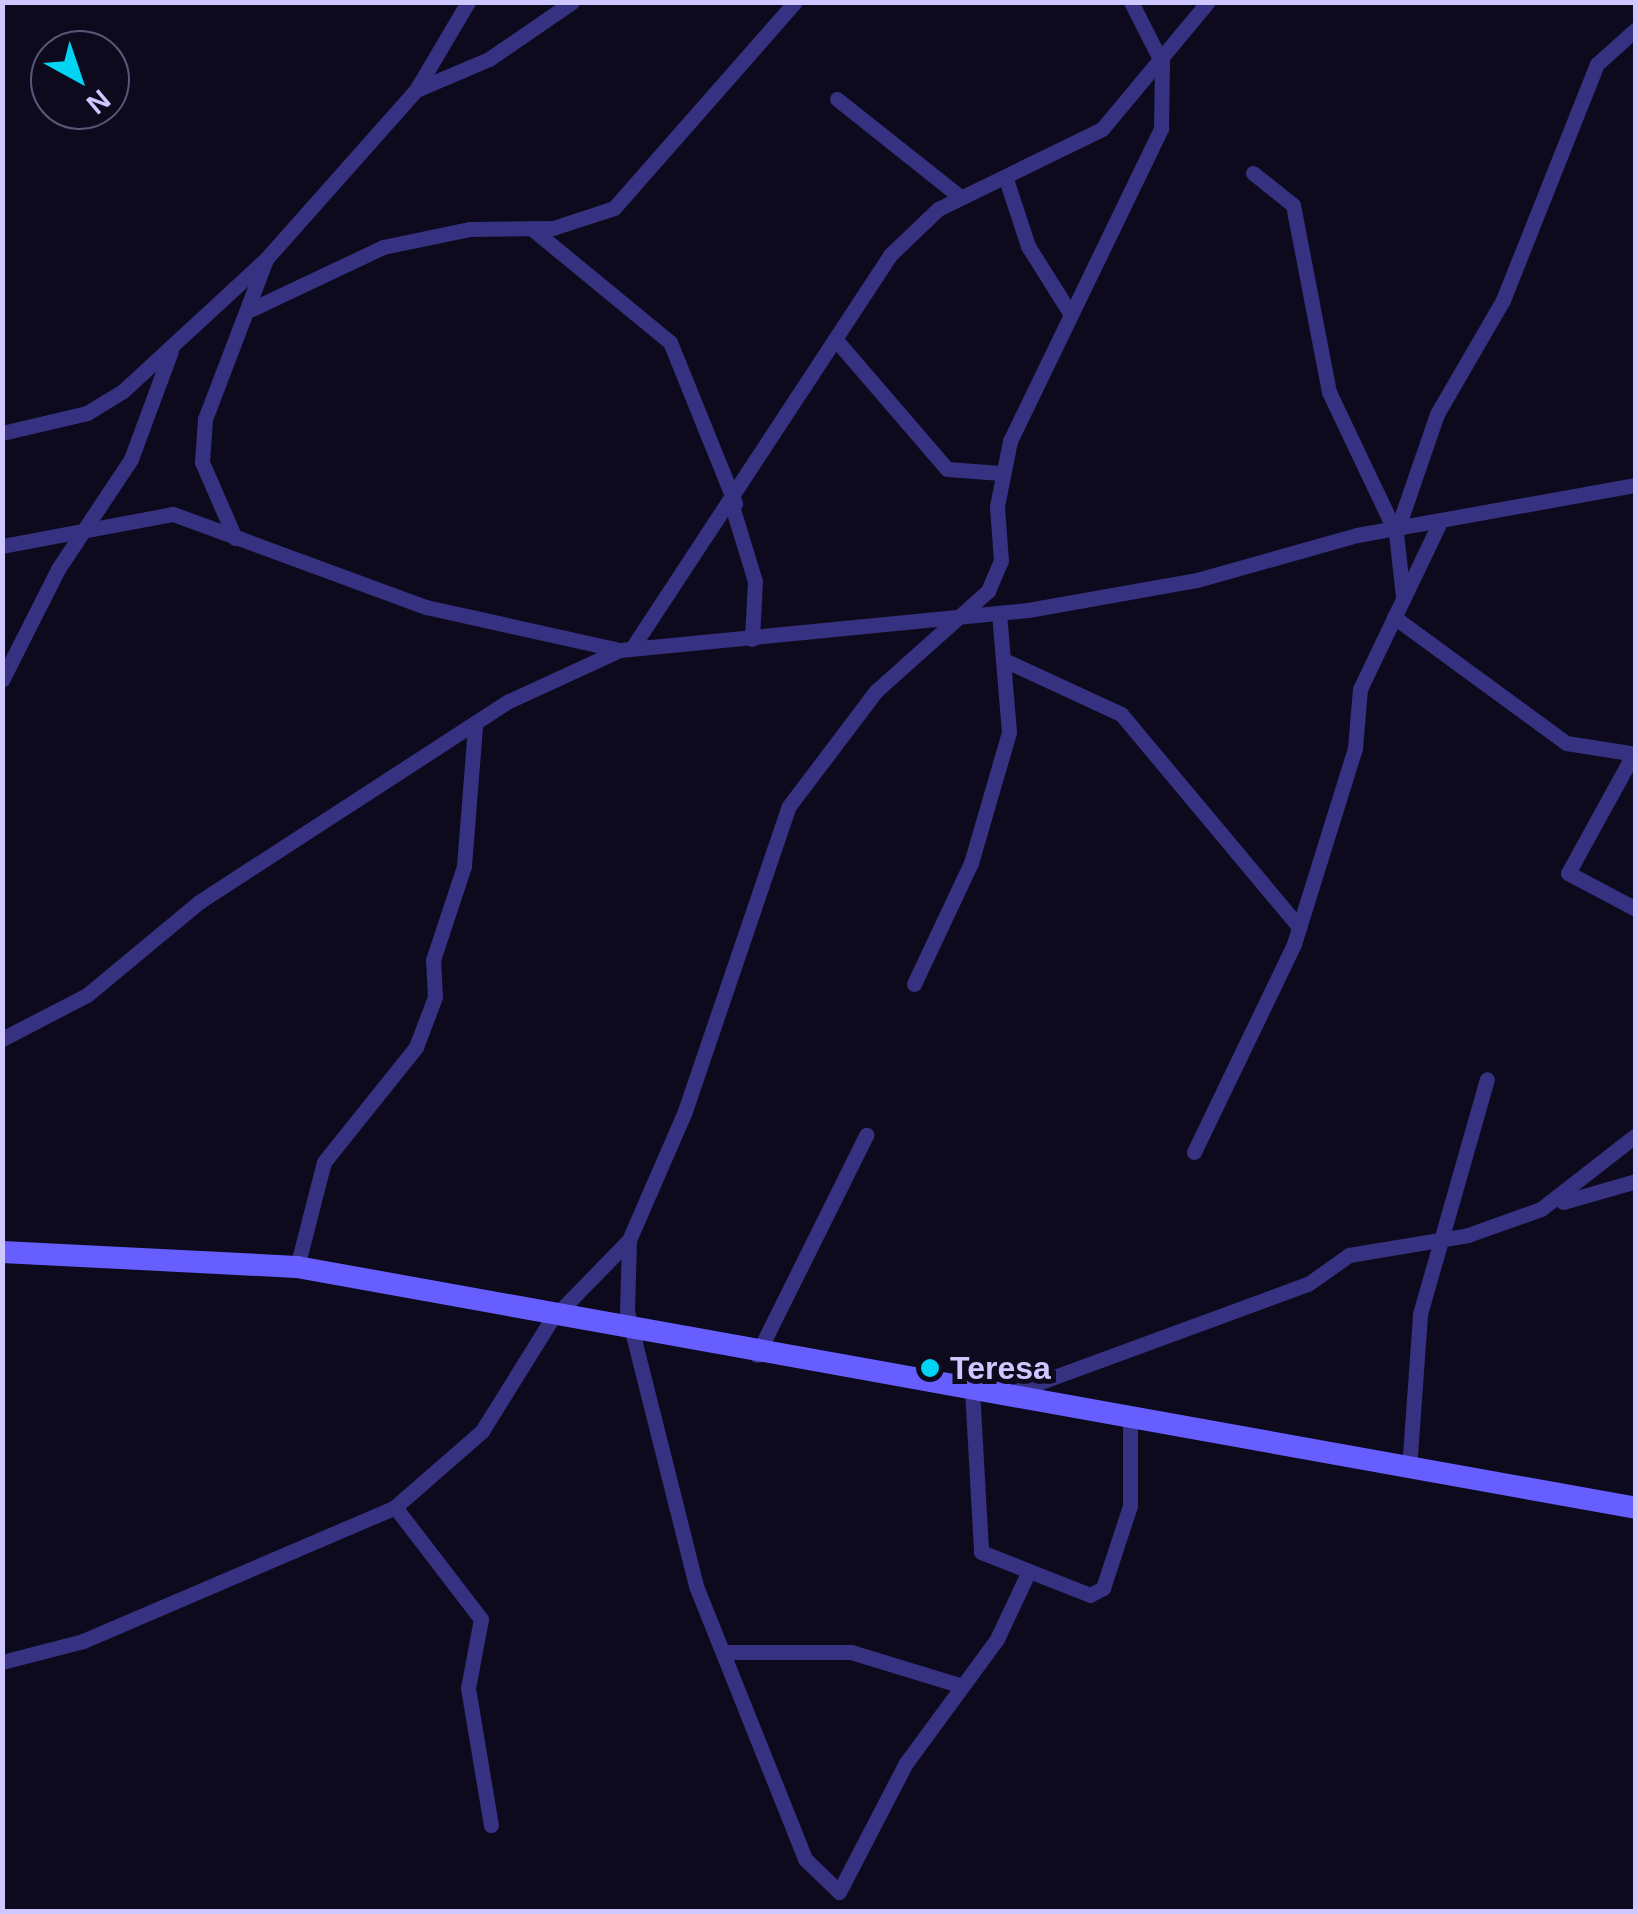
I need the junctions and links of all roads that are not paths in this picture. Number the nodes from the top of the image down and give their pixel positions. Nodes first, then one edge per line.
1 (468, 2) edge
2 (572, 2) edge
3 (795, 2) edge
4 (1131, 2) edge
5 (1208, 2) edge
6 (1636, 28) edge
7 (1162, 62) junction
8 (416, 90) junction
9 (837, 99) dead end
10 (1253, 174) dead end
11 (1006, 179) junction
12 (960, 196) junction
13 (530, 228) junction
14 (266, 259) junction
15 (252, 310) junction
16 (1070, 313) junction
17 (836, 340) junction
18 (174, 342) junction
19 (2, 434) edge
20 (1001, 472) junction
21 (1636, 486) edge
22 (734, 504) junction
23 (1438, 526) junction
24 (82, 531) junction
25 (1396, 534) junction
26 (235, 538) junction
27 (2, 546) edge
28 (1404, 596) junction
29 (999, 614) junction
30 (966, 617) junction
31 (1394, 617) junction
32 (752, 639) junction
33 (626, 649) junction
34 (1004, 660) junction
35 (2, 680) edge
36 (474, 725) junction
37 (1634, 754) edge
38 (1636, 909) edge
39 (1299, 928) junction
40 (914, 984) dead end
41 (2, 1040) edge
42 (1487, 1079) dead end
43 (866, 1135) dead end
44 (1636, 1135) edge
45 (1194, 1152) dead end
46 (1636, 1181) edge
47 (1541, 1208) junction
48 (629, 1240) junction
49 (1442, 1240) junction
50 (2, 1252) edge
51 (298, 1267) junction
52 (550, 1320) junction
53 (632, 1334) junction
54 (757, 1356) junction
55 (972, 1389) junction
56 (1008, 1394) junction
57 (1130, 1417) junction
58 (1409, 1469) junction
59 (395, 1507) junction
60 (1636, 1508) edge
61 (1029, 1571) junction
62 (724, 1652) junction
63 (2, 1662) edge
64 (959, 1684) junction
65 (491, 1825) dead end

1 - 8 street
2 - 8 street
3 - 13 street
4 - 7 street
5 - 7 street
6 - 25 street
7 - 11 street
7 - 16 street
8 - 14 street
9 - 12 street
10 - 25 street
11 - 12 street
11 - 16 street
12 - 17 street
13 - 15 street
13 - 22 street
14 - 15 street
14 - 18 street
15 - 26 street
16 - 20 street
17 - 20 street
17 - 22 street
18 - 19 street
18 - 24 street
20 - 30 street
21 - 23 street
22 - 32 street
22 - 33 street
23 - 25 street
23 - 28 street
24 - 26 street
24 - 27 street
24 - 35 street
25 - 28 street
25 - 29 street
26 - 33 street
28 - 31 street
29 - 30 street
29 - 34 street
30 - 32 street
30 - 48 street
31 - 37 street
31 - 39 street
32 - 33 street
33 - 36 street
34 - 39 street
34 - 40 street
36 - 41 street
36 - 51 street
37 - 38 street
39 - 45 street
42 - 49 street
43 - 54 street
44 - 47 street
46 - 47 street
47 - 49 street
48 - 52 street
48 - 53 street
49 - 56 street
49 - 58 street
50 - 51 street
51 - 52 street
52 - 53 street
52 - 59 street
53 - 54 street
53 - 62 street
54 - 55 street
55 - 56 street
55 - 61 street
56 - 57 street
57 - 58 street
57 - 61 street
58 - 60 street
59 - 63 street
59 - 65 street
61 - 64 street
62 - 64 street
62 - 64 street

